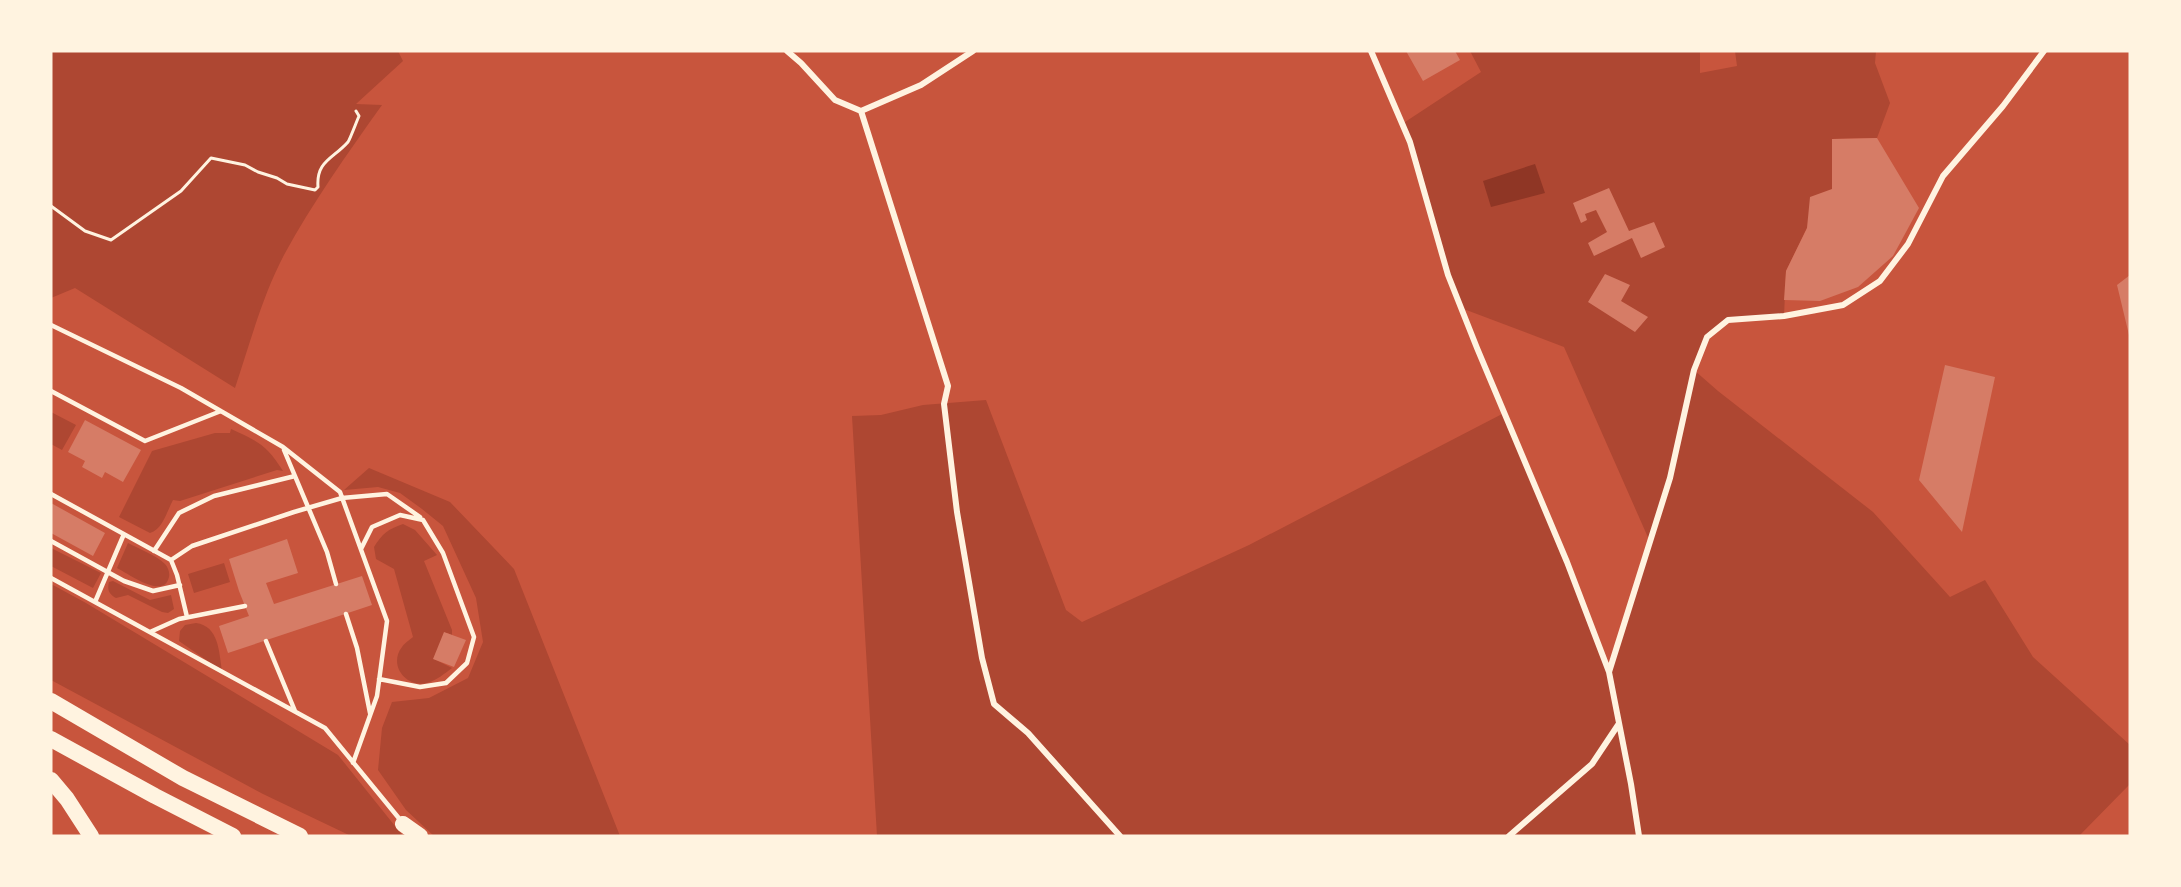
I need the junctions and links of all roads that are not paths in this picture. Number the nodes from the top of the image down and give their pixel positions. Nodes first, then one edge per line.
1 (787, 51) edge
2 (973, 51) edge
3 (1371, 51) edge
4 (2044, 51) edge
5 (861, 111) junction
6 (51, 325) edge
7 (51, 391) edge
8 (220, 411) junction
9 (283, 447) junction
10 (295, 476) junction
11 (51, 494) edge
12 (342, 498) junction
13 (308, 508) junction
14 (423, 520) junction
15 (124, 534) junction
16 (51, 541) edge
17 (361, 549) junction
18 (154, 550) junction
19 (171, 560) junction
20 (108, 572) junction
21 (51, 578) edge
22 (336, 584) dead end
23 (180, 585) junction
24 (95, 602) junction
25 (245, 606) dead end
26 (346, 614) dead end
27 (187, 617) junction
28 (150, 632) junction
29 (266, 640) dead end
30 (1608, 672) junction
31 (380, 679) junction
32 (51, 701) edge
33 (296, 711) junction
34 (370, 715) junction
35 (1618, 725) junction
36 (51, 739) edge
37 (353, 763) junction
38 (51, 780) edge
39 (403, 824) joint
40 (91, 836) edge
41 (233, 836) edge
42 (300, 836) edge
43 (420, 836) edge
44 (1120, 836) edge
45 (1509, 836) edge
46 (1639, 836) edge

1 - 5 street
2 - 5 street
3 - 30 street
4 - 30 street
5 - 44 street
6 - 8 lane
7 - 8 lane
8 - 9 lane
9 - 10 lane
9 - 12 lane
10 - 13 lane
10 - 18 lane
11 - 15 lane
12 - 13 lane
12 - 14 lane
12 - 17 lane
13 - 19 lane
13 - 22 lane
14 - 17 lane
14 - 31 lane
15 - 18 lane
15 - 20 lane
16 - 20 lane
17 - 31 lane
18 - 19 lane
19 - 23 lane
20 - 23 lane
20 - 24 lane
21 - 24 lane
23 - 27 lane
24 - 28 lane
25 - 27 lane
26 - 34 lane
27 - 28 lane
28 - 33 lane
29 - 33 lane
30 - 35 street
31 - 34 lane
32 - 42 highway
33 - 37 lane
34 - 37 lane
35 - 45 street
35 - 46 street
36 - 41 highway
37 - 39 lane
38 - 40 highway
39 - 43 highway

